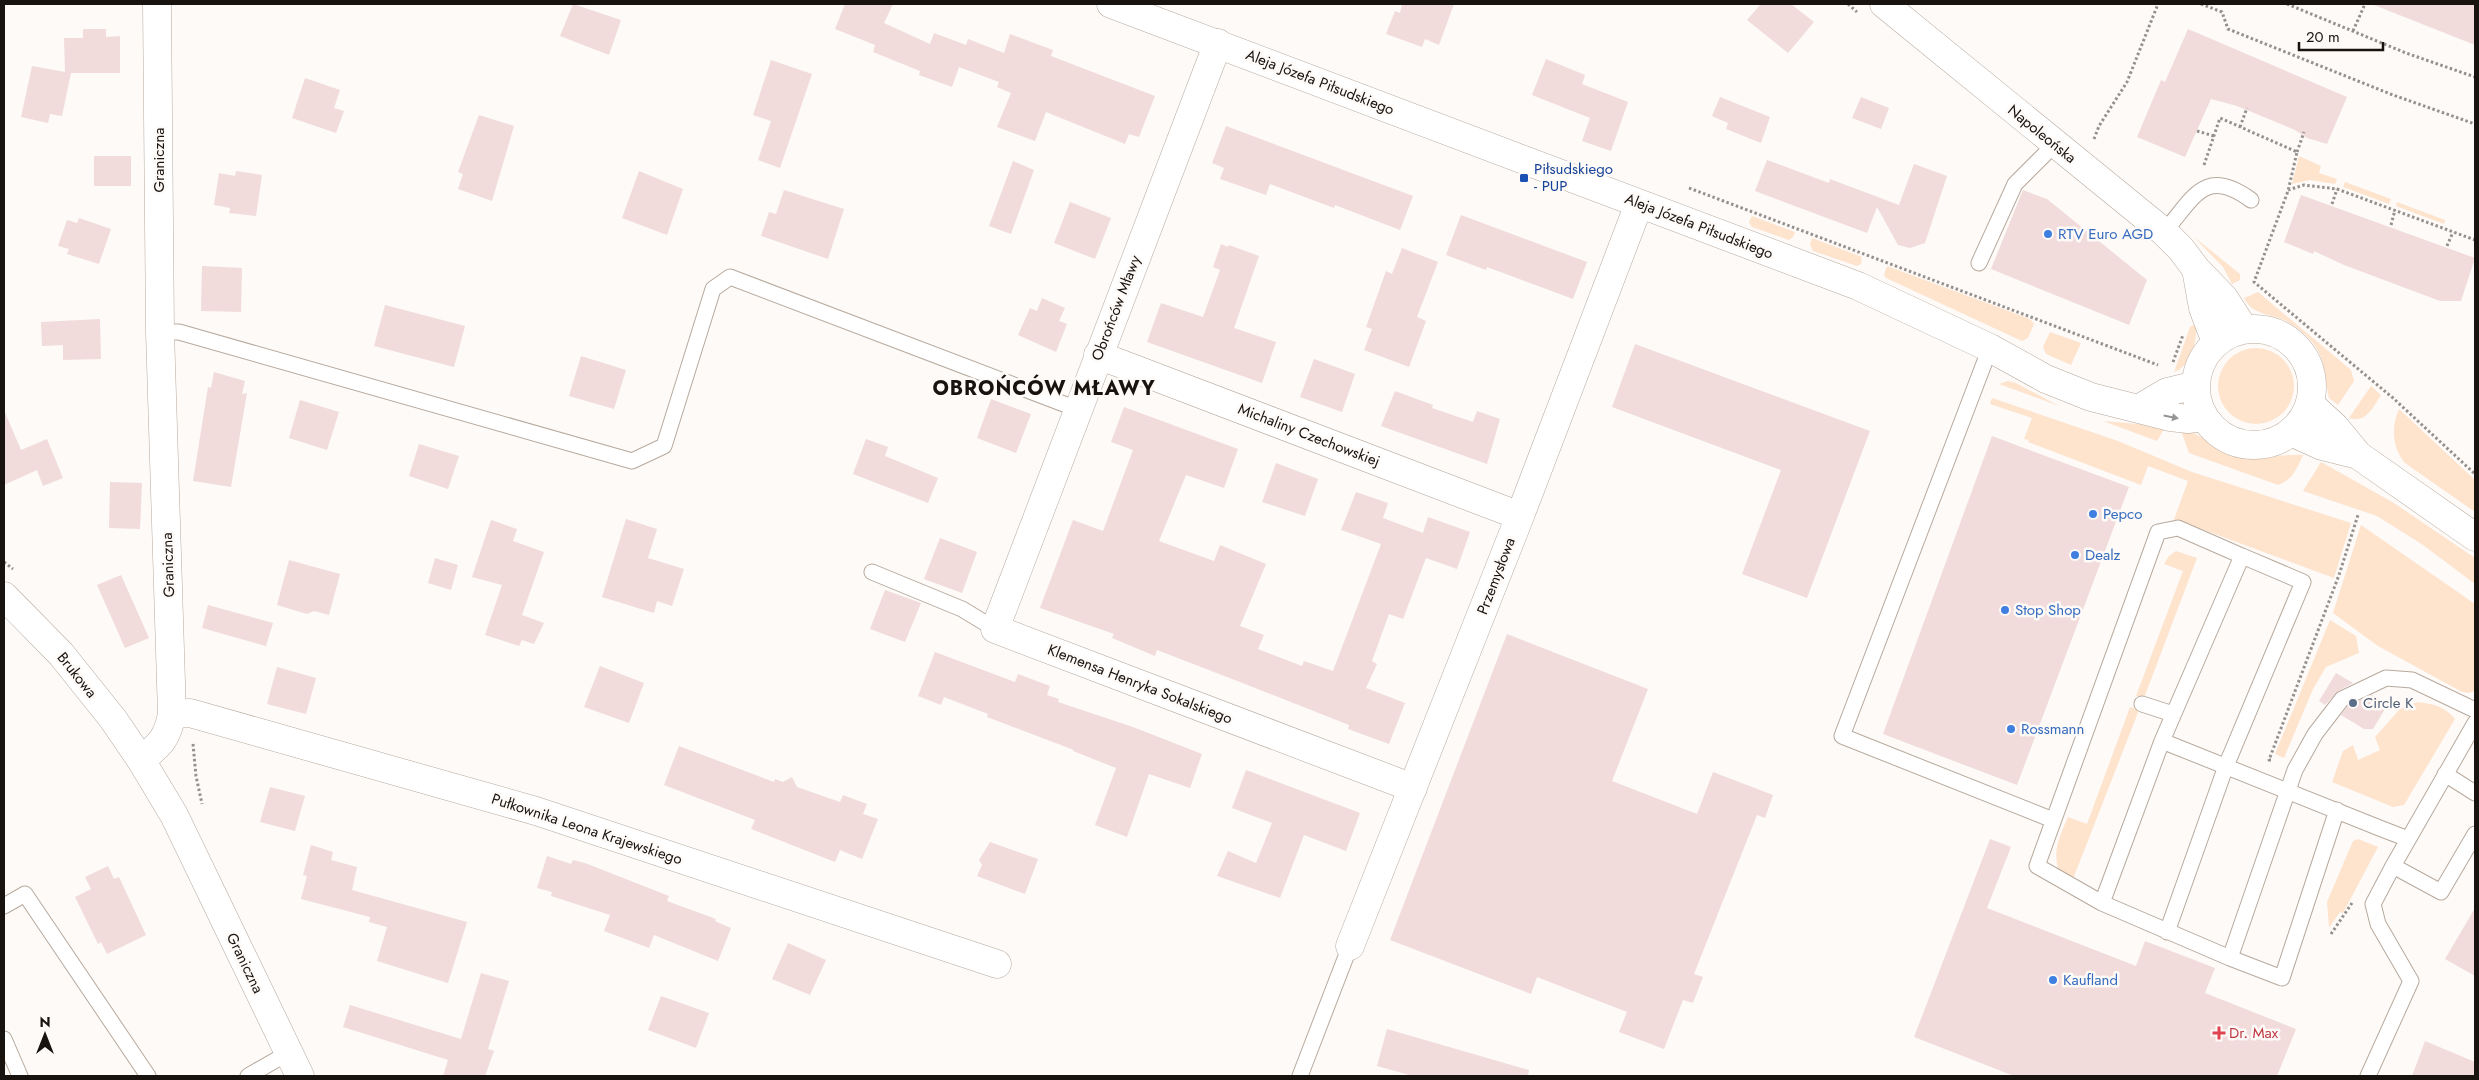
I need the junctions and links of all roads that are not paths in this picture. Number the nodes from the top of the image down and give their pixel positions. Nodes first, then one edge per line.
1 (157, 4) edge
2 (1111, 4) edge
3 (1884, 4) edge
4 (1218, 43) junction
5 (2054, 145) junction
6 (2251, 200) dead end
7 (1639, 204) junction
8 (2164, 232) junction
9 (1979, 263) dead end
10 (2196, 269) junction
11 (2244, 329) junction
12 (160, 332) junction
13 (2216, 342) junction
14 (1990, 348) junction
15 (1098, 355) junction
16 (2196, 384) junction
17 (2310, 404) junction
18 (2140, 408) junction
19 (1078, 409) junction
20 (2204, 417) junction
21 (2291, 432) junction
22 (2358, 455) junction
23 (1520, 516) junction
24 (2475, 537) edge
25 (2242, 556) junction
26 (872, 572) dead end
27 (4, 596) edge
28 (995, 630) junction
29 (2142, 704) dead end
30 (2475, 710) edge
31 (181, 714) junction
32 (2173, 714) junction
33 (2475, 723) edge
34 (2162, 741) junction
35 (141, 760) junction
36 (2226, 766) junction
37 (2446, 774) junction
38 (1413, 788) junction
39 (2287, 791) junction
40 (2475, 793) edge
41 (2337, 810) junction
42 (2053, 820) junction
43 (2475, 834) edge
44 (2408, 839) junction
45 (2393, 866) junction
46 (2102, 903) junction
47 (4, 906) edge
48 (2167, 932) junction
49 (1350, 946) joint
50 (2230, 958) junction
51 (997, 964) dead end
52 (4, 1040) edge
53 (294, 1064) edge
54 (20, 1076) edge
55 (148, 1076) edge
56 (248, 1076) edge
57 (1300, 1076) edge
58 (2368, 1076) edge

1 - 12 street, Graniczna
2 - 4 street, Aleja Józefa Piłsudskiego
3 - 5 street, Napoleońska
4 - 7 street, Aleja Józefa Piłsudskiego
4 - 15 street, Obrońców Mławy
5 - 8 street, Napoleońska
5 - 9 lane
6 - 8 lane
7 - 14 street, Aleja Józefa Piłsudskiego
7 - 23 street, Przemysłowa
8 - 10 street, Napoleońska
10 - 11 street, Napoleońska
10 - 13 street, Napoleońska
11 - 13 street
11 - 17 street
12 - 19 lane
12 - 31 street, Graniczna
13 - 16 street
14 - 18 street, Aleja Józefa Piłsudskiego
14 - 42 lane
15 - 19 street, Obrońców Mławy
15 - 23 street, Michaliny Czechowskiej
16 - 18 street
16 - 20 street
17 - 21 street
17 - 22 street
18 -> 20 street, Aleja Józefa Piłsudskiego
19 - 28 street, Obrońców Mławy
20 - 21 street
21 - 22 street
22 - 24 street
23 - 38 street, Przemysłowa
25 - 32 lane
25 - 36 lane
25 - 42 lane
26 - 28 lane, Klemensa Henryka Sokalskiego
27 - 35 street, Brukowa
28 - 38 street, Klemensa Henryka Sokalskiego
29 - 32 lane
30 - 39 lane
31 - 35 street, Graniczna
31 - 51 street, Pułkownika Leona Krajewskiego
32 - 34 lane
33 - 37 lane
34 - 36 lane
34 - 46 lane
35 - 53 street, Graniczna
36 - 39 lane
36 - 48 lane
37 - 40 lane
37 - 44 lane
38 - 49 street, Przemysłowa
39 - 41 lane
39 - 50 lane
41 - 44 lane
41 - 50 lane
42 - 46 lane
43 - 45 lane
44 - 45 lane
45 - 58 lane
46 - 48 lane
47 - 55 lane
48 - 50 lane
49 - 57 lane
52 - 54 lane
53 - 56 lane

